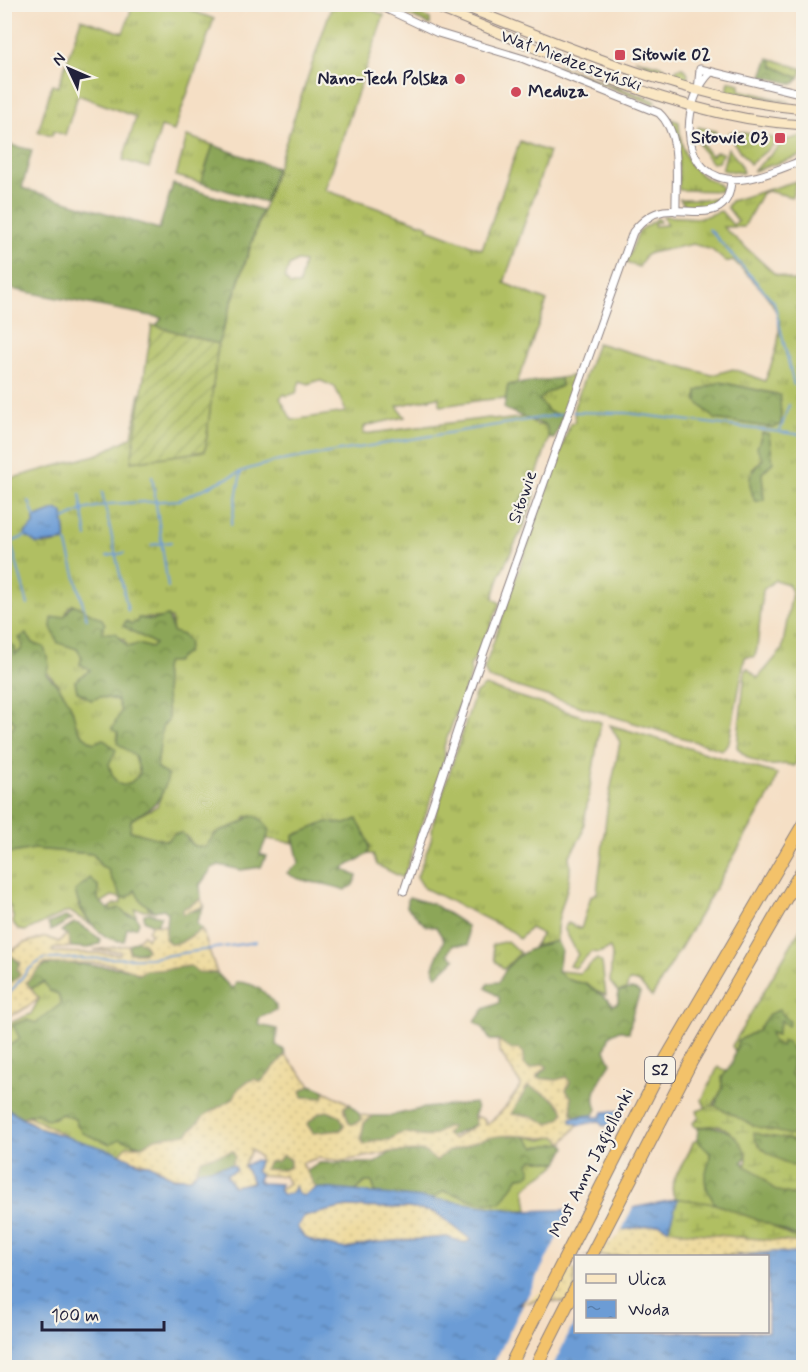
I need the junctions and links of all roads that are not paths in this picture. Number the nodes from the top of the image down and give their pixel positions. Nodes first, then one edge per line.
1 (7, 4) edge
2 (376, 4) edge
3 (427, 4) edge
4 (458, 4) edge
5 (4, 12) edge
6 (711, 72) junction
7 (698, 91) junction
8 (804, 94) edge
9 (694, 106) junction
10 (804, 109) edge
11 (804, 124) edge
12 (804, 160) edge
13 (731, 180) junction
14 (676, 211) junction
15 (804, 823) edge
16 (804, 867) edge
17 (404, 891) dead end
18 (592, 1255) edge
19 (574, 1291) edge
20 (509, 1368) edge
21 (535, 1368) edge

1 - 5 street
2 - 14 street, Wał Miedzeszyński
3 - 9 main road, Wał Miedzeszyński
4 - 7 main road, Wał Miedzeszyński
6 - 7 street
6 - 7 street
6 - 8 street
7 - 9 street
7 - 10 main road, Wał Miedzeszyński
9 - 11 main road, Wał Miedzeszyński
9 - 13 street
12 - 13 street
13 - 14 street, Sitowie
14 - 17 street, Sitowie
15 - 20 highway, Most Anny Jagiellonki / S2
16 - 18 highway, S2
19 - 21 highway

